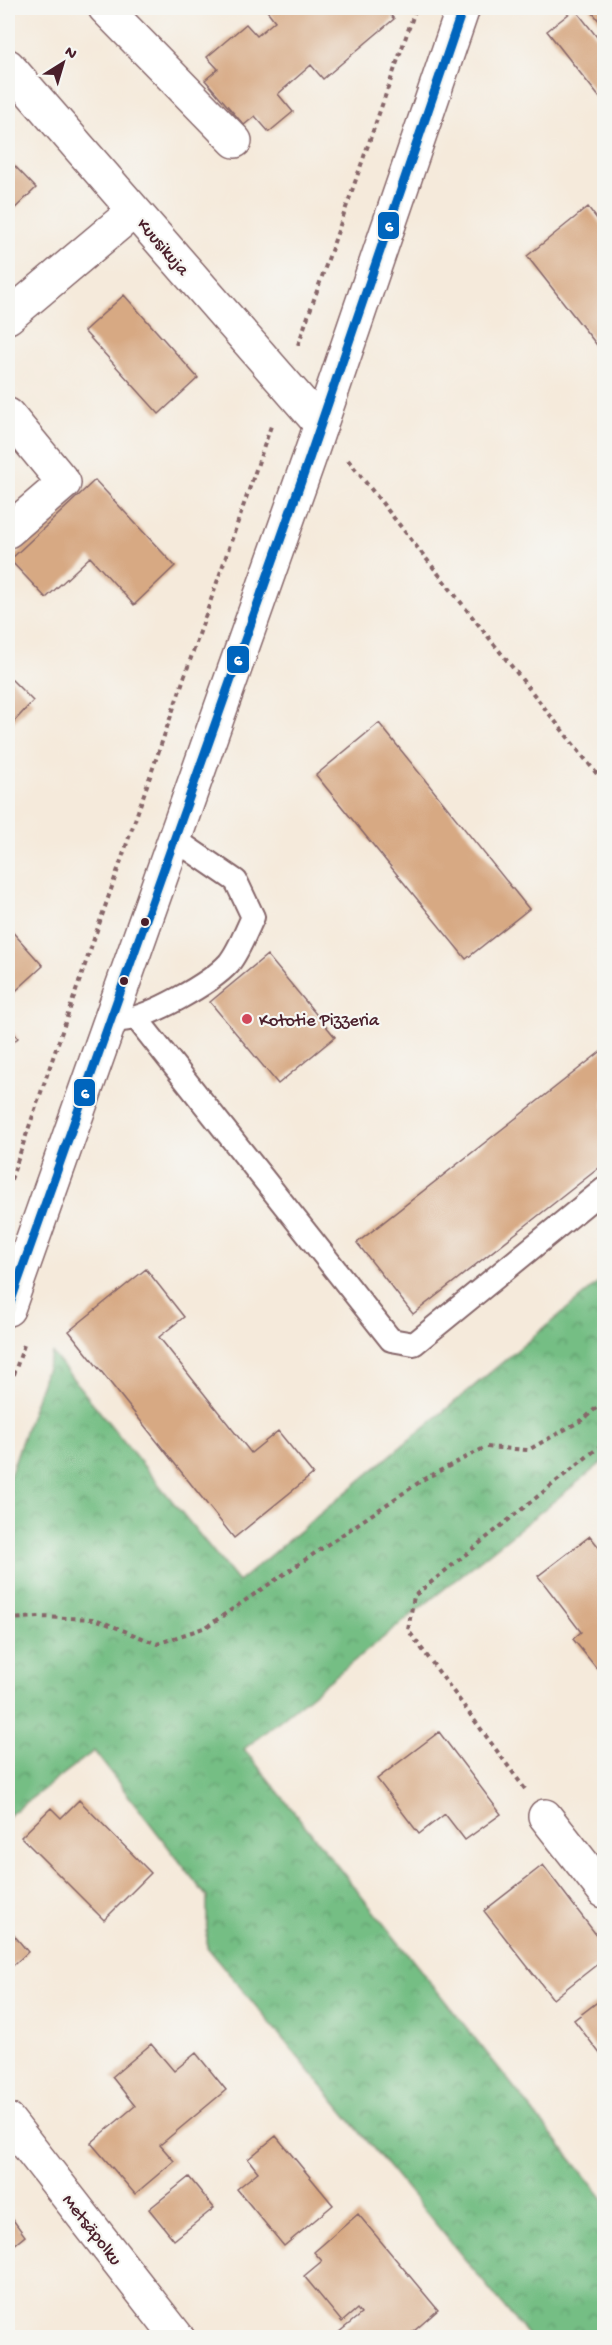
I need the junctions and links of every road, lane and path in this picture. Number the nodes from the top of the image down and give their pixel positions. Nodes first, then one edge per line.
1 (105, 8) edge
2 (416, 8) edge
3 (463, 8) edge
4 (8, 66) edge
5 (235, 141) dead end
6 (134, 211) junction
7 (8, 317) edge
8 (285, 384) junction
9 (8, 415) edge
10 (321, 425) junction
11 (8, 531) edge
12 (604, 783) edge
13 (176, 840) junction
14 (124, 1020) junction
15 (8, 1188) edge
16 (604, 1189) edge
17 (8, 1309) edge
18 (604, 1401) edge
19 (604, 1443) edge
20 (8, 1619) edge
21 (545, 1816) joint
22 (604, 1891) edge
23 (8, 2120) edge
24 (178, 2337) edge

1 - 5 street
2 - 8 path
3 - 10 street
4 - 6 street, Kuusikuja
6 - 7 street
6 - 8 street, Kuusikuja
8 - 10 street, Kuusikuja
8 - 15 path
9 - 11 street
10 - 12 path
10 - 13 street
13 - 14 street
13 - 14 lane
14 - 16 lane
14 - 17 street
18 - 20 path
19 - 21 path
21 - 22 street
23 - 24 street, Metsäpolku

